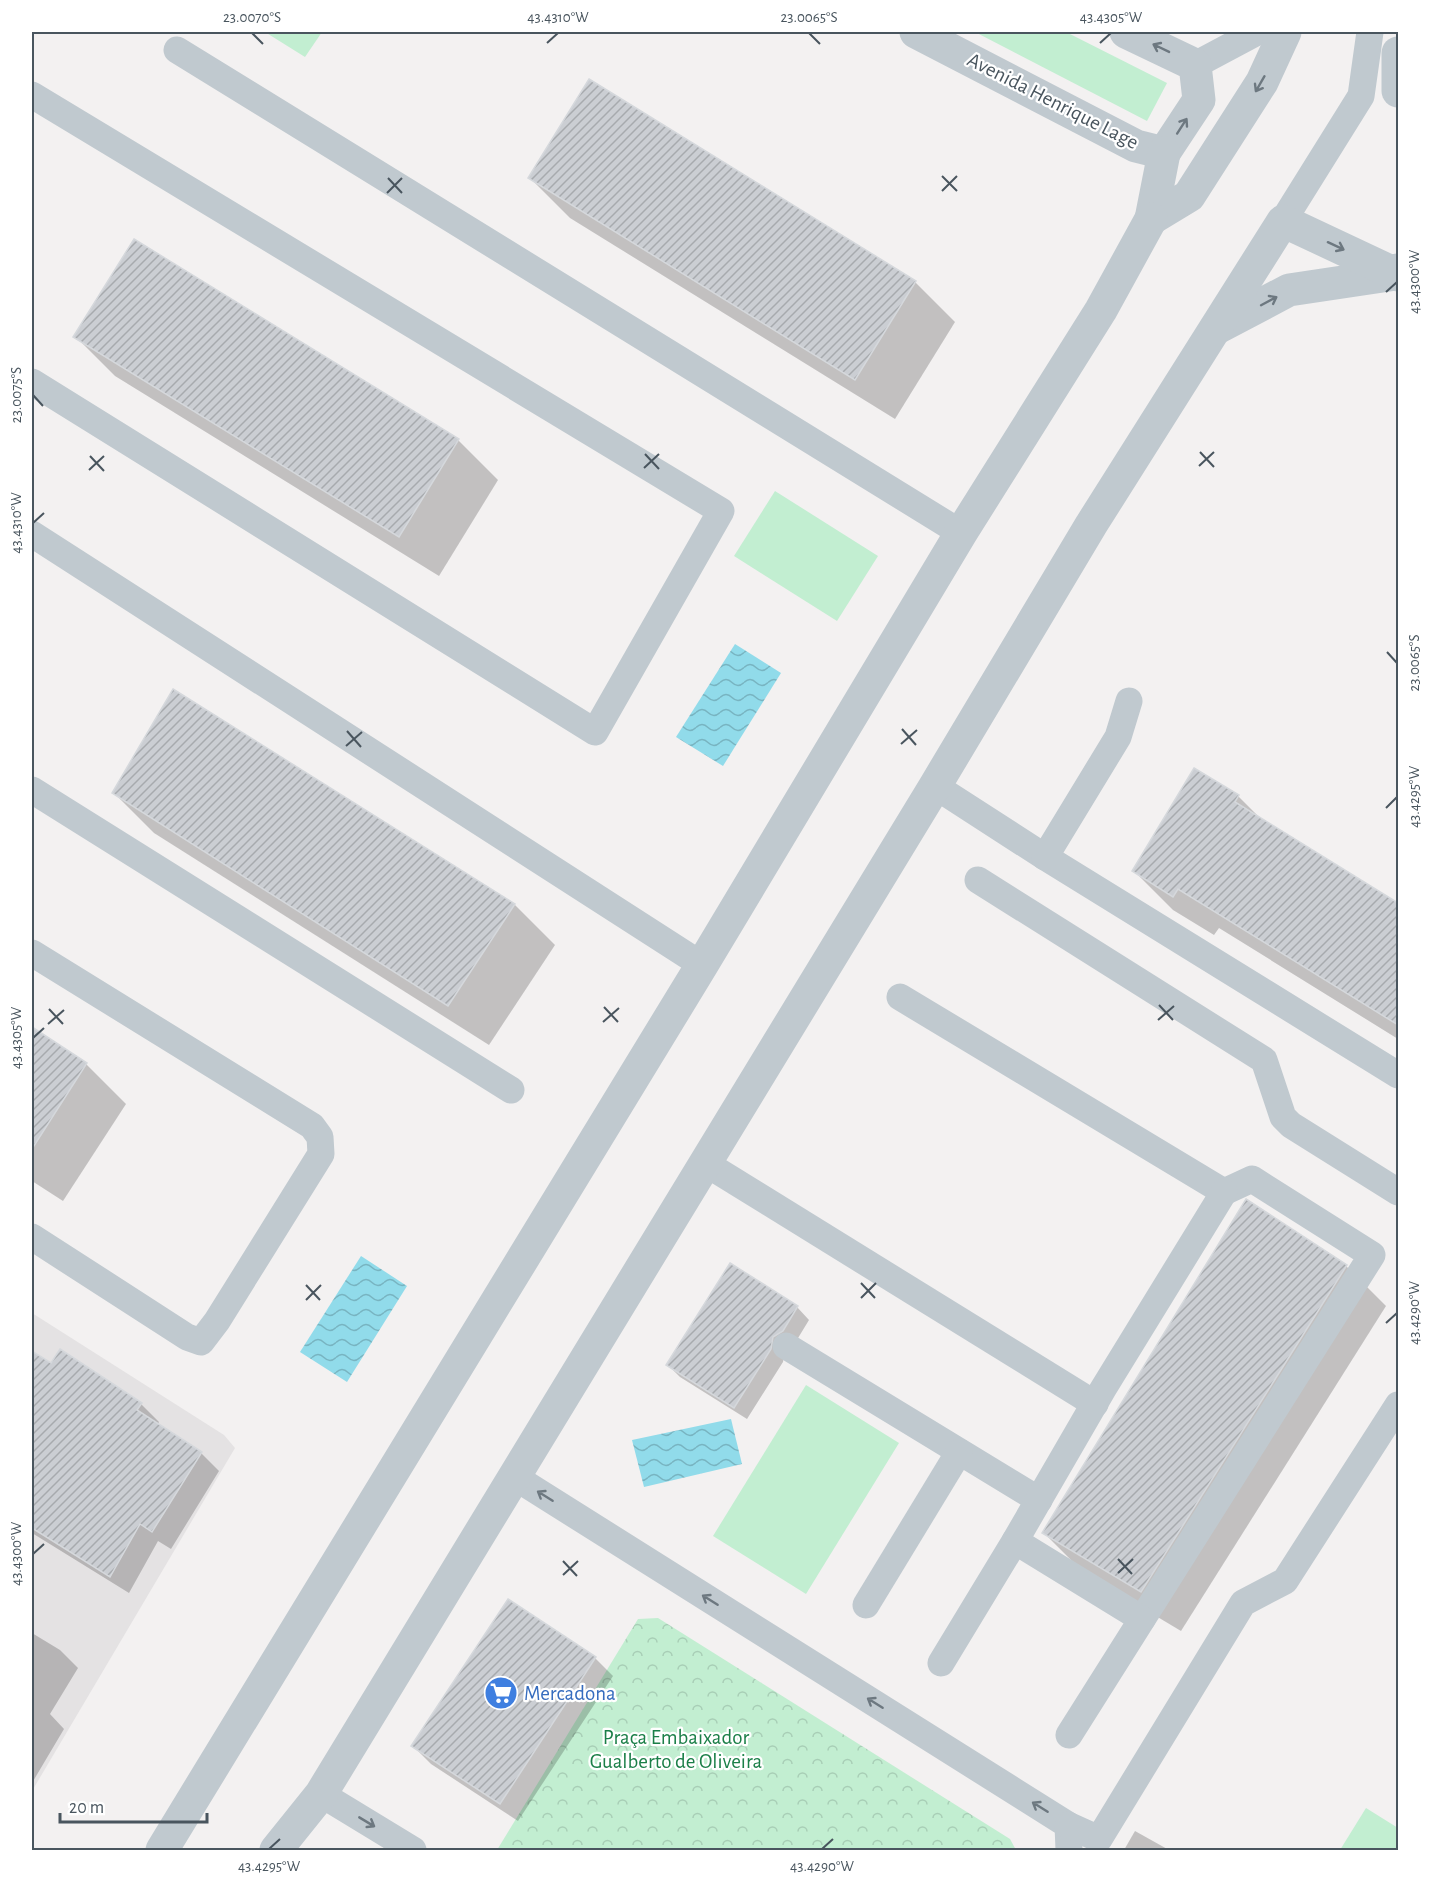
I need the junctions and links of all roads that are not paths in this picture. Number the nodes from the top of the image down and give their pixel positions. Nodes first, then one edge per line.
1 (916, 32) edge
2 (1126, 32) edge
3 (1257, 32) edge
4 (1285, 32) edge
5 (1370, 32) edge
6 (177, 50) dead end
7 (1398, 53) edge
8 (1195, 65) junction
9 (1398, 91) edge
10 (32, 95) edge
11 (1164, 153) junction
12 (1151, 219) junction
13 (1283, 221) junction
14 (1398, 272) edge
15 (1217, 328) junction
16 (32, 382) edge
17 (961, 533) junction
18 (32, 534) edge
19 (1129, 701) dead end
20 (935, 786) junction
21 (32, 790) edge
22 (1045, 857) junction
23 (978, 880) dead end
24 (32, 953) edge
25 (702, 965) junction
26 (900, 997) dead end
27 (1398, 1075) edge
28 (511, 1090) dead end
29 (710, 1156) junction
30 (1224, 1192) junction
31 (1398, 1192) edge
32 (32, 1238) edge
33 (786, 1346) dead end
34 (1099, 1396) junction
35 (1398, 1405) edge
36 (959, 1452) junction
37 (513, 1476) junction
38 (1039, 1500) junction
39 (1015, 1541) junction
40 (866, 1605) dead end
41 (1143, 1619) junction
42 (941, 1663) dead end
43 (1068, 1735) dead end
44 (321, 1794) junction
45 (1068, 1838) edge
46 (162, 1851) edge
47 (276, 1851) edge
48 (413, 1851) edge

1 - 11 street, Avenida Henrique Lage
8 -> 2 street
3 - 8 lane
4 -> 12 street
5 - 13 lane
6 - 17 lane
7 - 9 street
11 -> 8 street, Avenida Henrique Lage
10 - 16 lane
11 - 12 street
12 - 17 street
13 -> 14 street
13 - 15 street
15 -> 14 street
15 - 20 street
17 - 25 street
18 - 25 lane
19 - 22 lane
20 - 22 lane
20 - 29 street
21 - 28 lane
22 - 27 lane
23 - 31 lane
24 - 32 lane
25 - 46 street
26 - 30 lane
29 - 34 lane
29 - 37 street
30 - 34 lane
30 - 41 lane
33 - 36 lane
34 - 38 lane
35 - 45 lane
36 - 38 lane
36 - 40 lane
37 - 44 street
45 -> 37 lane
38 - 39 lane
39 - 41 lane
39 - 42 lane
41 - 43 lane
44 - 47 street
44 -> 48 lane

